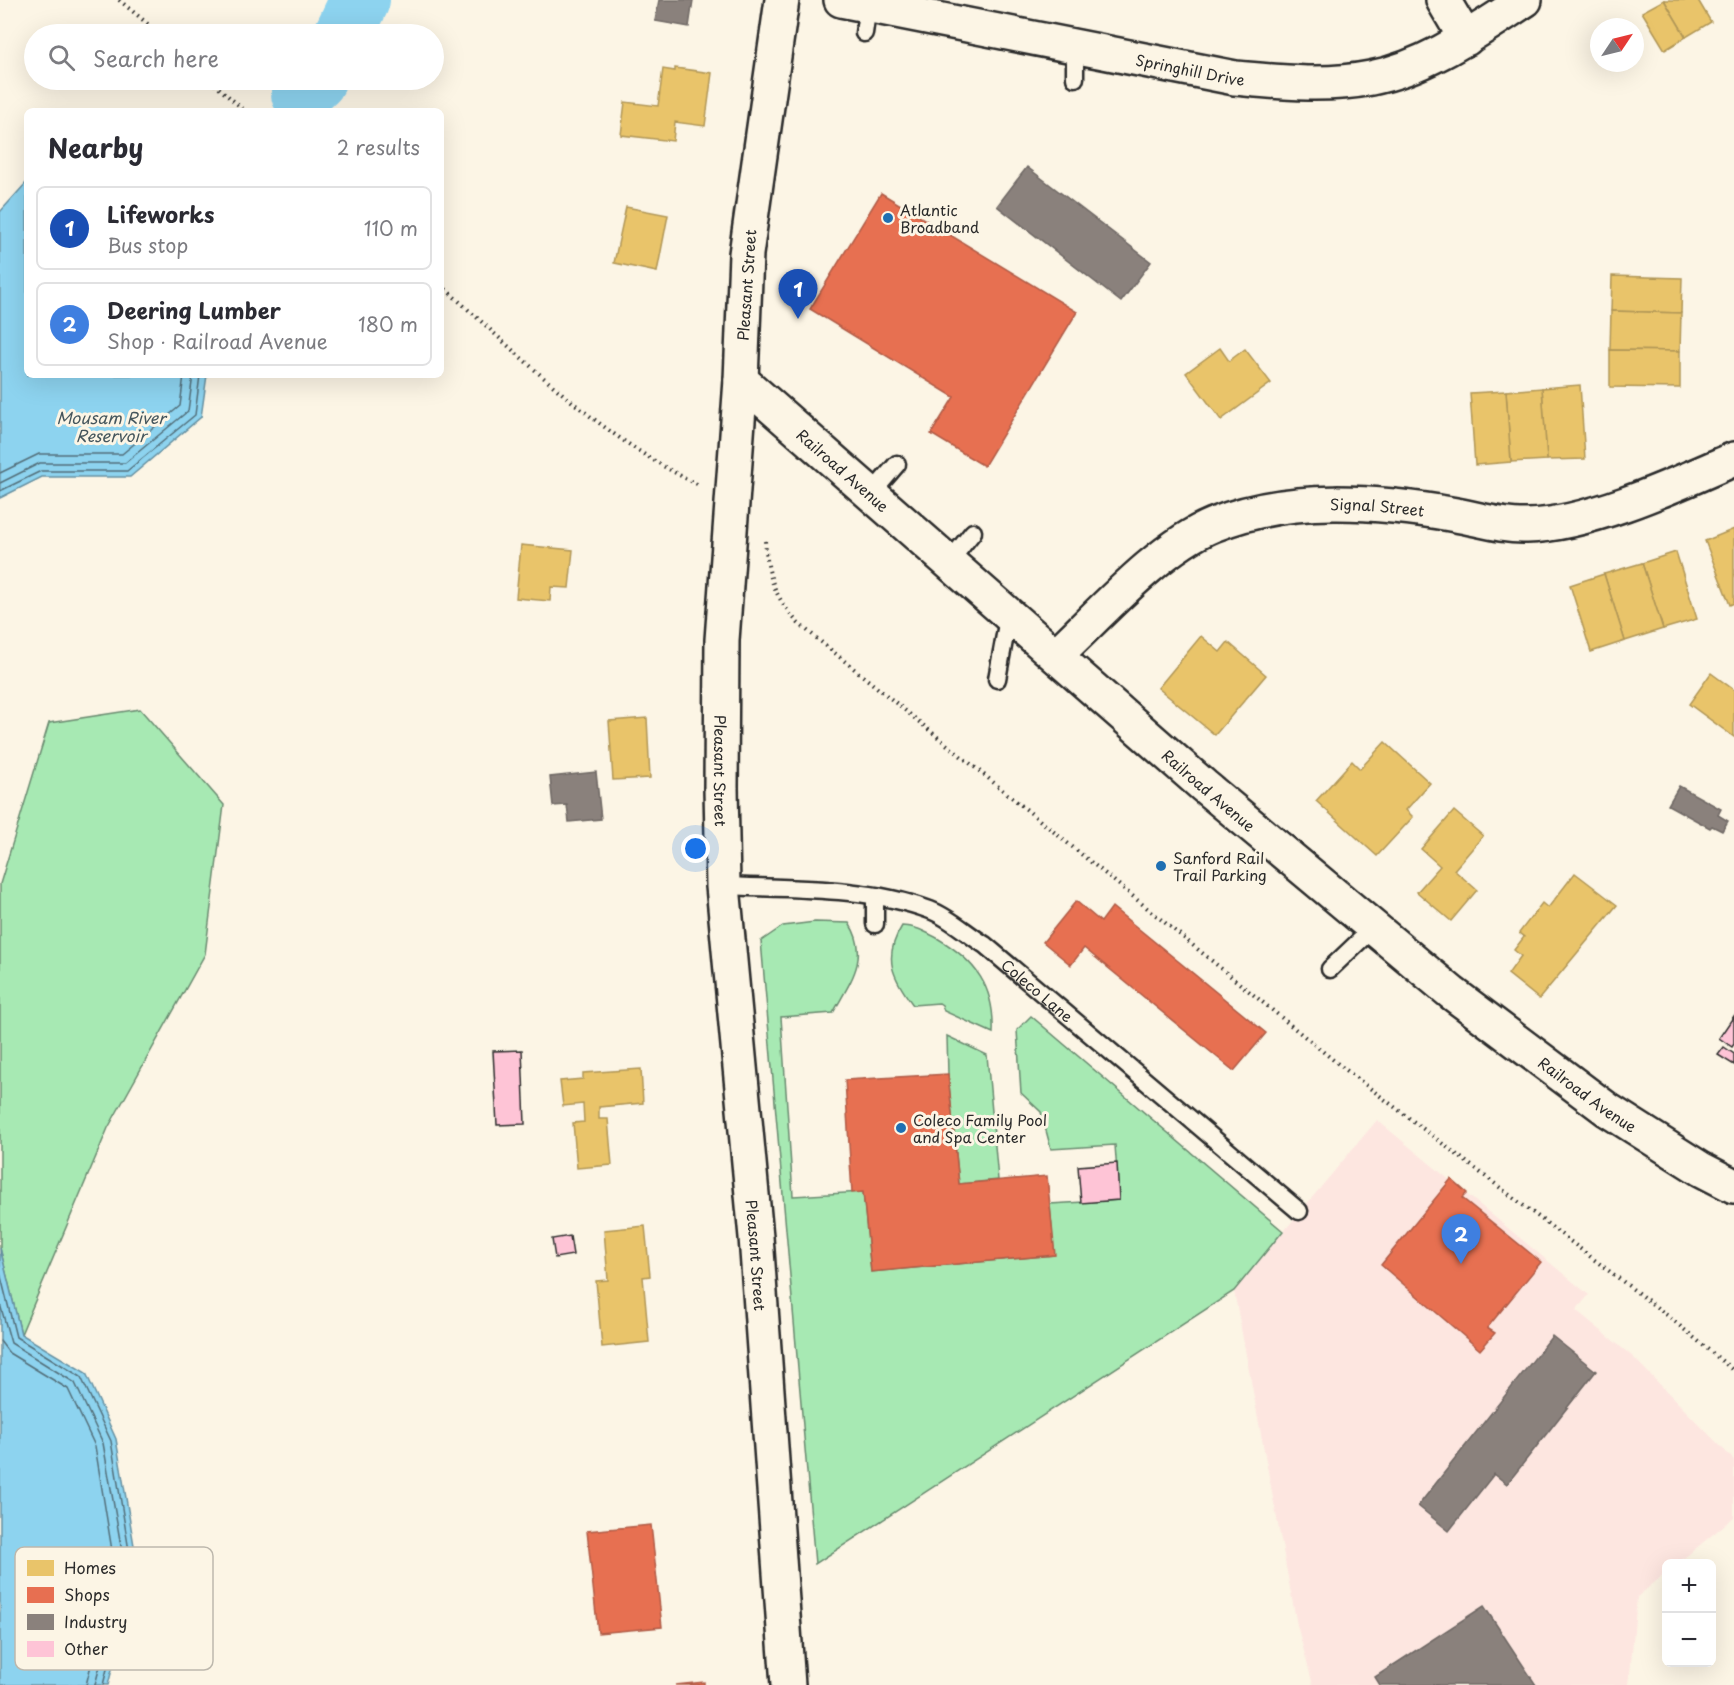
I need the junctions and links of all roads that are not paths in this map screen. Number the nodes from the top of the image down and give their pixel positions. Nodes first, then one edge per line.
1 (782, 0) edge
2 (1443, 0) edge
3 (1525, 0) edge
4 (858, 13) edge
5 (1466, 39) junction
6 (741, 380) junction
7 (1734, 459) edge
8 (897, 464) dead end
9 (871, 494) junction
10 (973, 532) dead end
11 (949, 562) junction
12 (1009, 614) junction
13 (1056, 655) junction
14 (997, 679) dead end
15 (723, 886) junction
16 (875, 897) junction
17 (875, 924) dead end
18 (1373, 928) junction
19 (1330, 969) dead end
20 (1734, 1186) edge
21 (1299, 1211) dead end
22 (788, 1685) edge

1 - 6 street, Pleasant Street
2 - 5 street
3 - 5 street, Springhill Drive
4 - 5 street, Springhill Drive
6 - 9 street, Railroad Avenue
6 - 15 street, Pleasant Street
7 - 13 street, Signal Street
8 - 9 lane
9 - 11 street, Railroad Avenue
10 - 11 lane
11 - 12 street, Railroad Avenue
12 - 13 street, Railroad Avenue
12 - 14 lane
13 - 18 street, Railroad Avenue
15 - 16 lane, Coleco Lane
15 - 22 street, Pleasant Street
16 - 17 lane
16 - 21 lane, Coleco Lane
18 - 19 lane
18 - 20 street, Railroad Avenue

